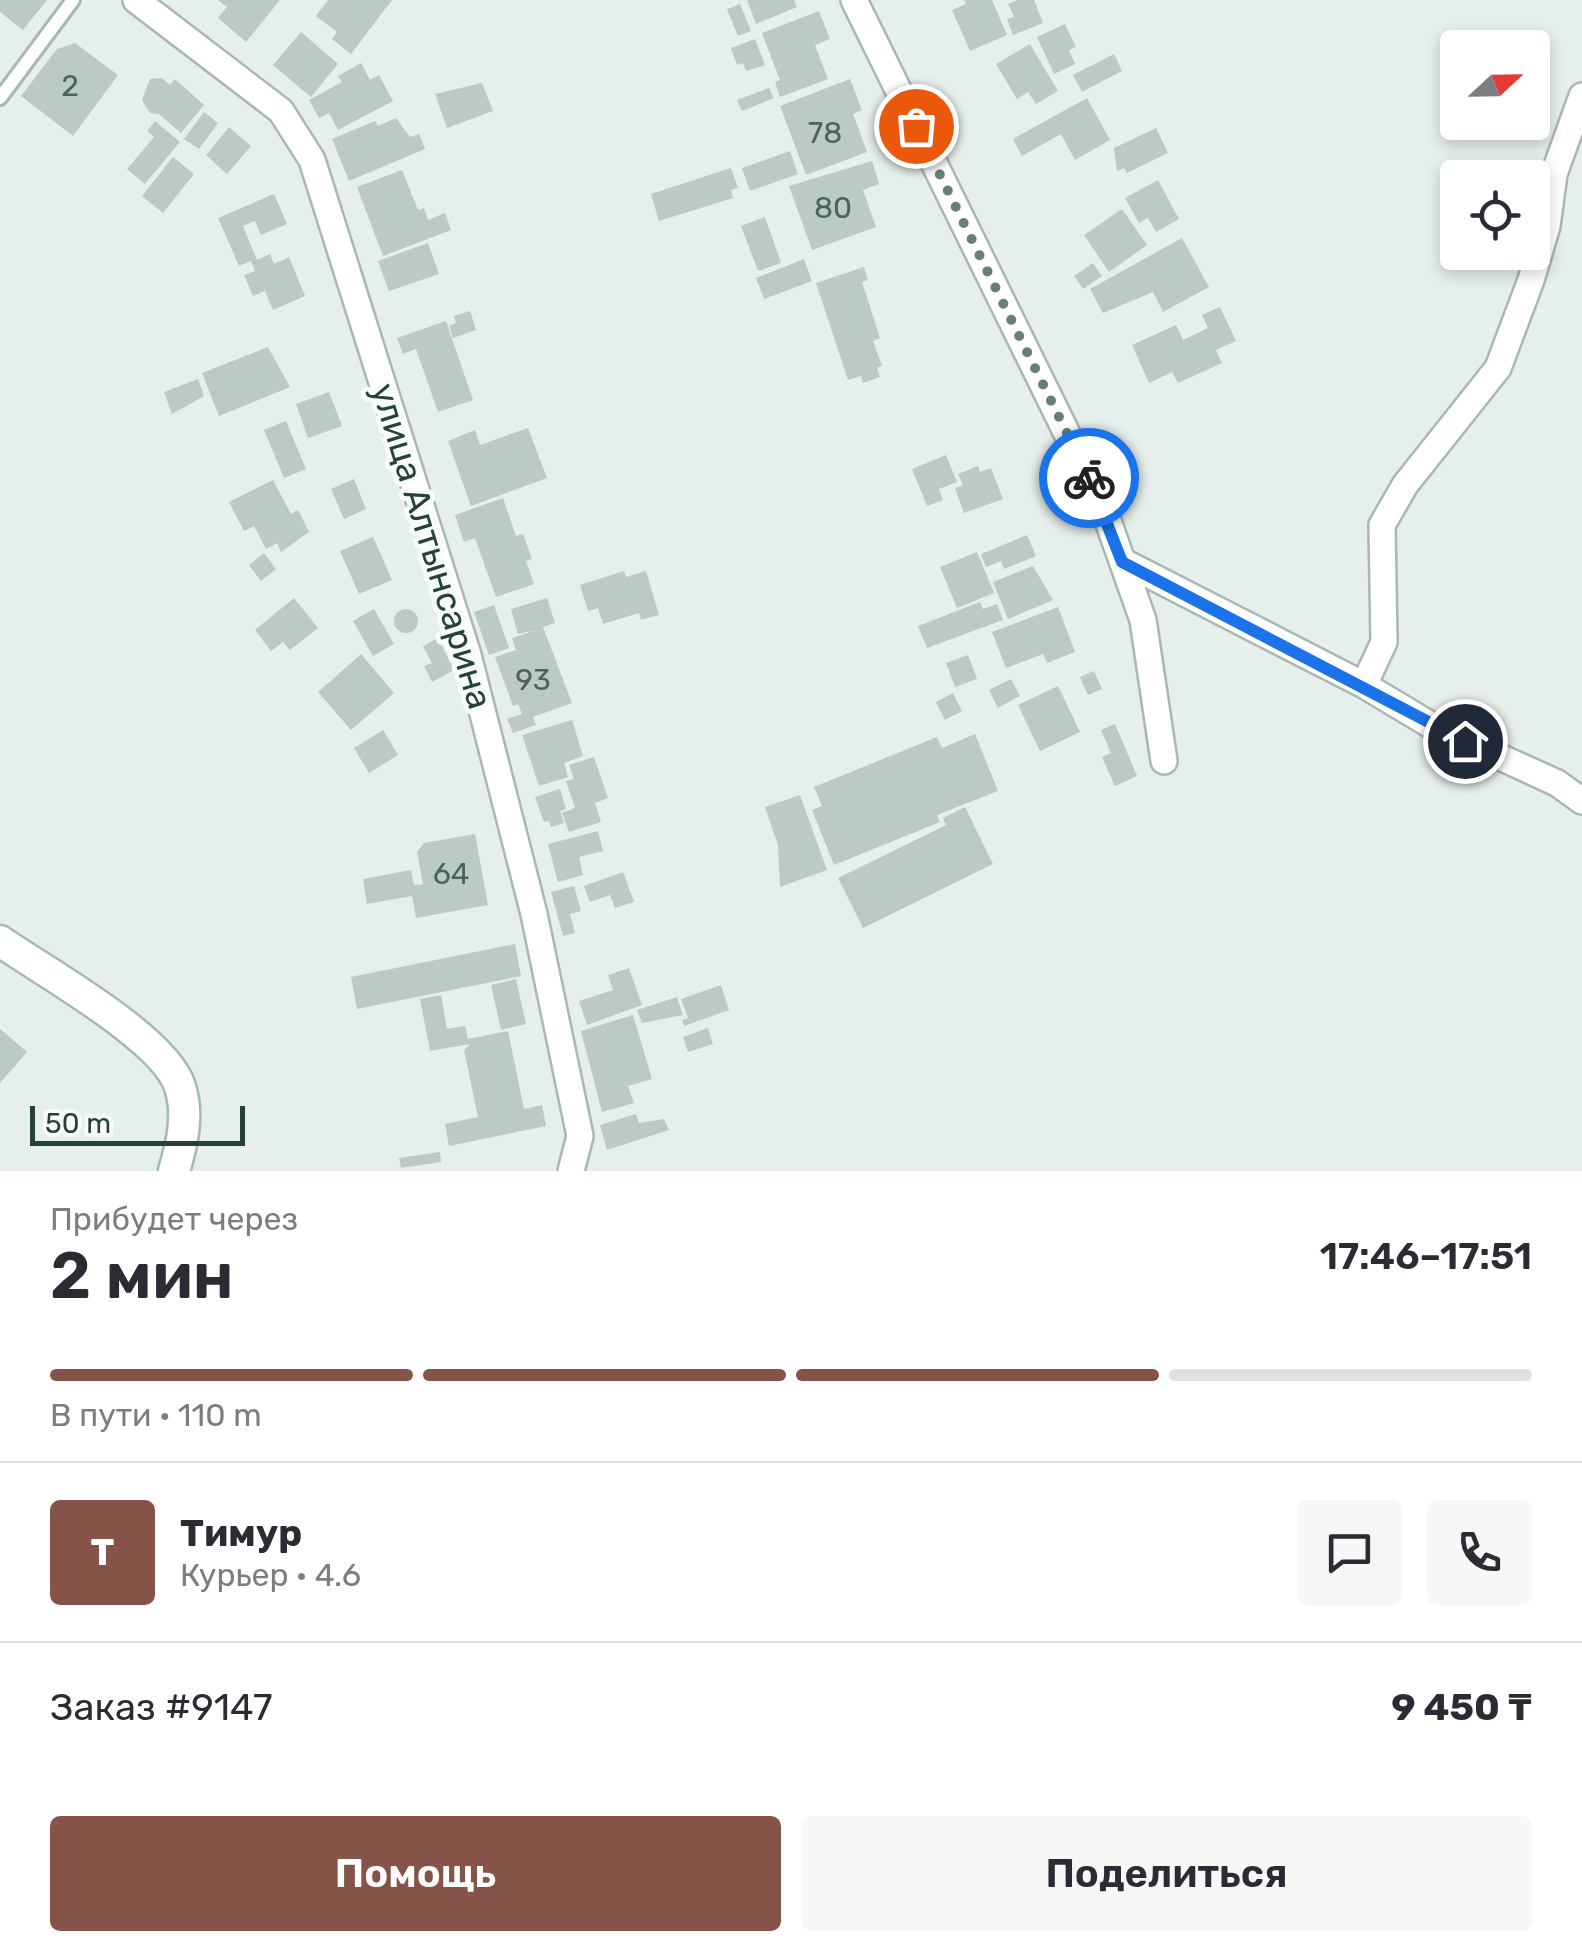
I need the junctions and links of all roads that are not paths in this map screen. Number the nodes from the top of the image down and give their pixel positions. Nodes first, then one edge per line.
1 (73, 0) edge
2 (136, 0) edge
3 (854, 0) edge
4 (1582, 96) edge
5 (0, 98) edge
6 (1122, 562) junction
7 (1364, 685) junction
8 (1164, 761) dead end
9 (1582, 801) edge
10 (0, 941) edge
11 (174, 1171) edge
12 (571, 1171) edge

1 - 5 lane
2 - 12 street, улица Алтынсарина
3 - 6 street
4 - 7 street
6 - 7 street
6 - 8 street
7 - 9 street
10 - 11 street

